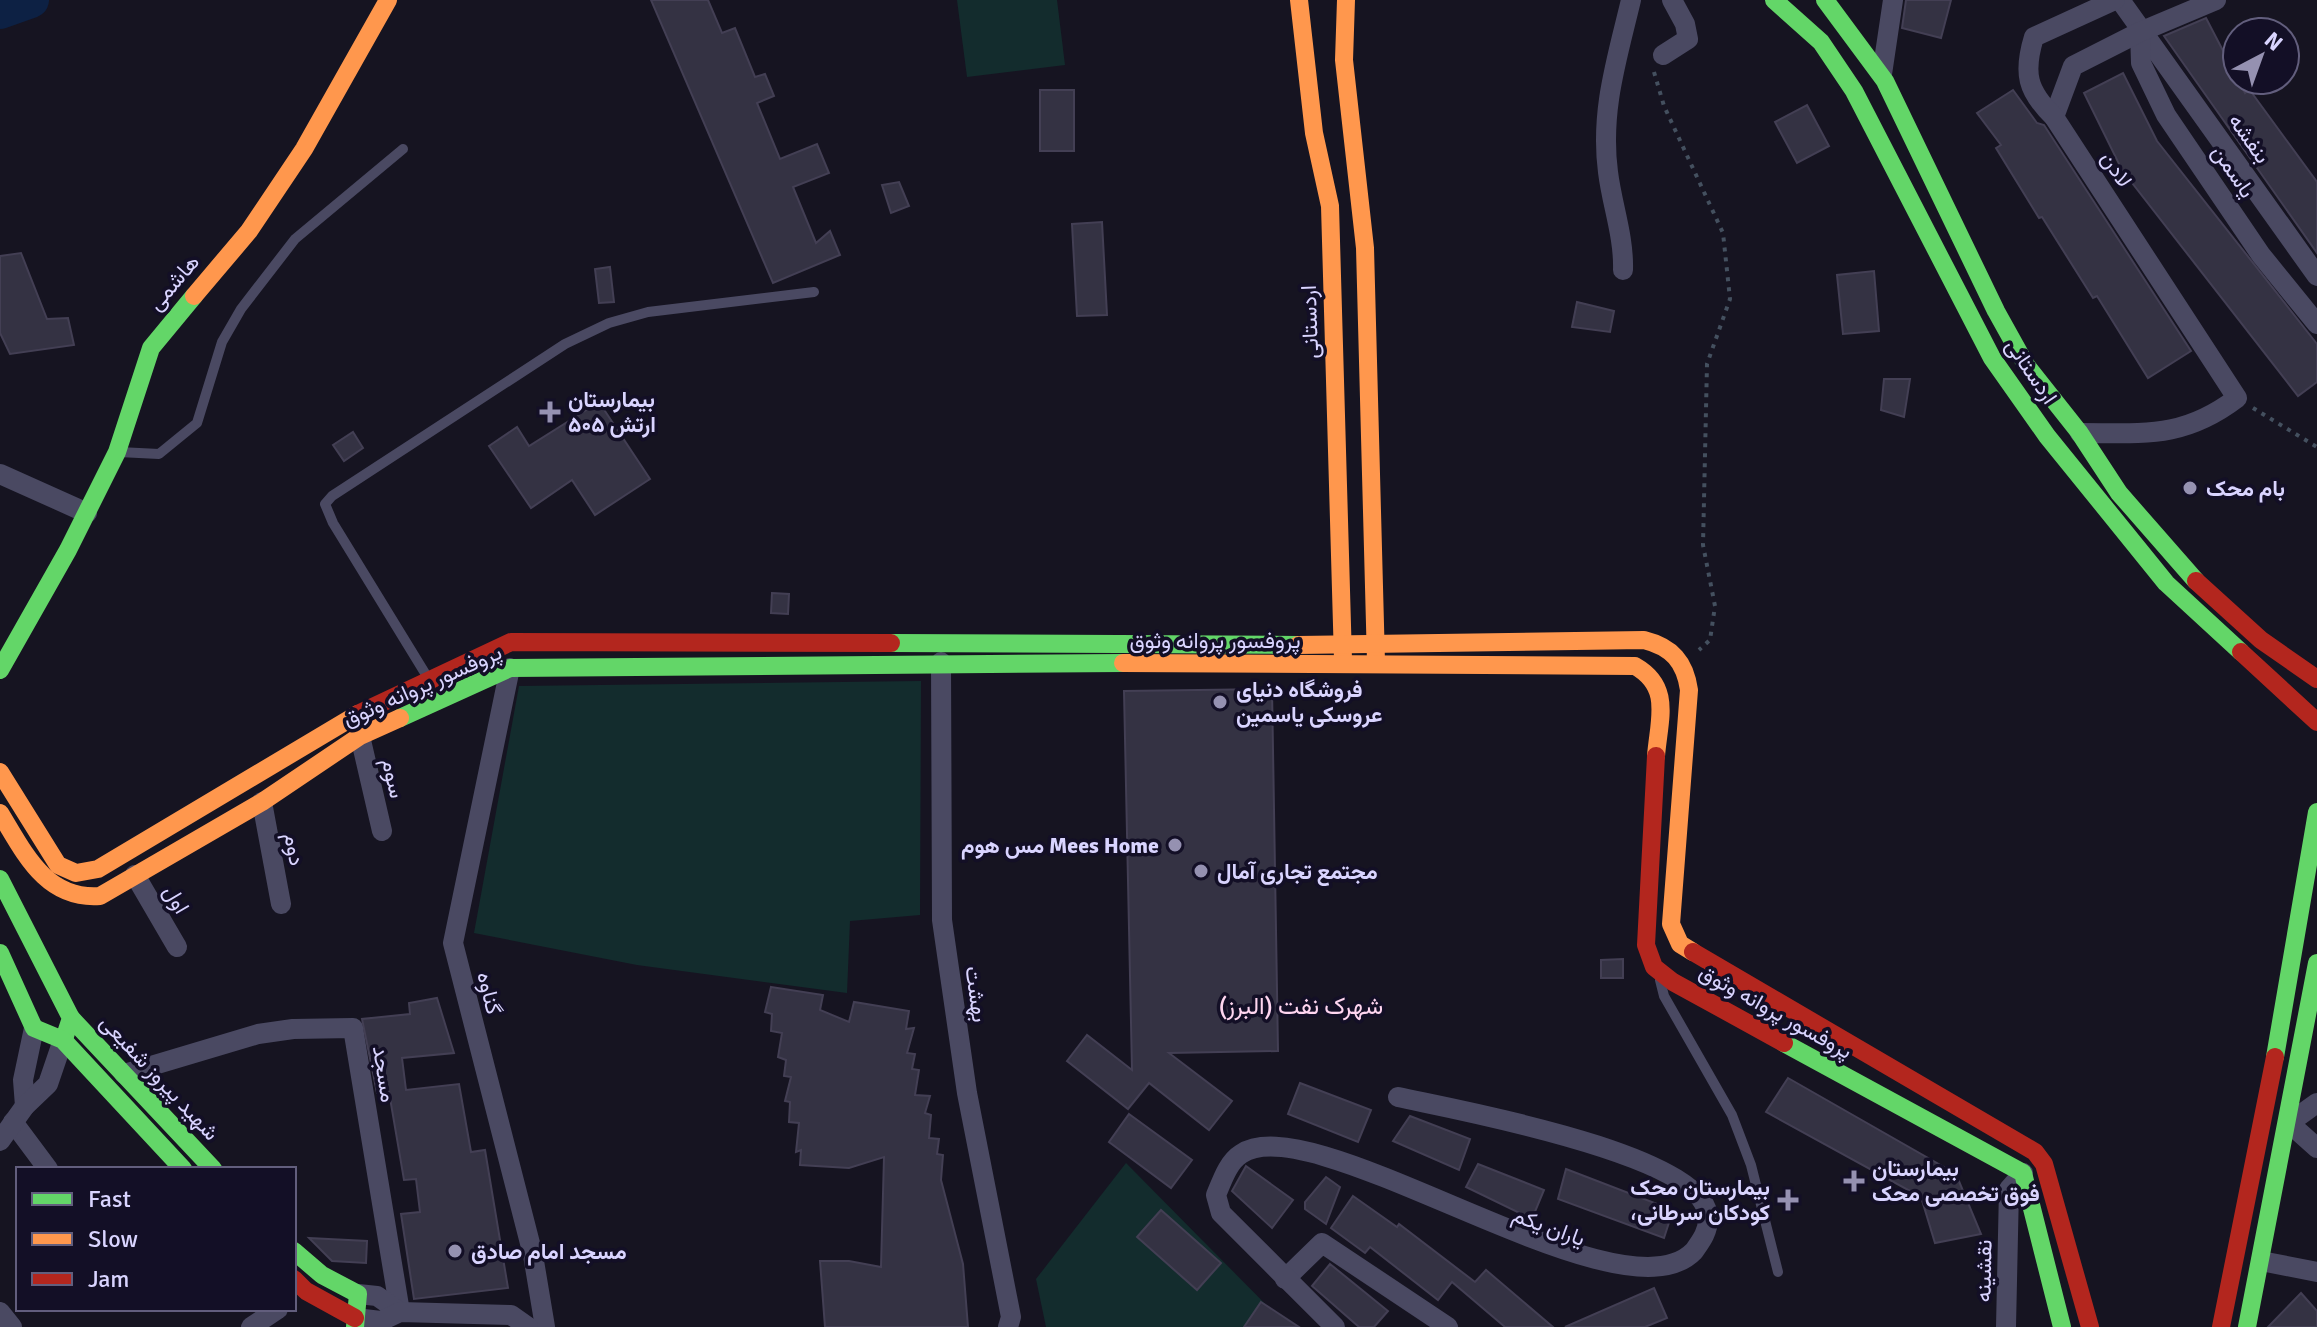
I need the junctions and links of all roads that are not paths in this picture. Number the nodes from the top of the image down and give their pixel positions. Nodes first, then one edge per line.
1 (388, 0) edge
2 (1346, 0) edge
3 (1631, 0) edge
4 (1672, 0) edge
5 (1774, 0) edge
6 (1825, 0) edge
7 (1893, 0) edge
8 (2118, 0) edge
9 (2216, 0) edge
10 (1299, 1) edge
11 (2140, 32) junction
12 (1663, 55) road end
13 (1882, 74) junction
14 (2054, 117) junction
15 (403, 149) dead end
16 (1623, 270) dead end
17 (2317, 276) edge
18 (814, 292) dead end
19 (2317, 324) edge
20 (2080, 433) junction
21 (2047, 436) junction
22 (117, 452) junction
23 (0, 474) edge
24 (87, 513) junction
25 (30, 613) junction
26 (0, 641) edge
27 (941, 641) junction
28 (511, 642) junction
29 (1343, 645) junction
30 (1376, 645) junction
31 (941, 662) junction
32 (1343, 664) junction
33 (1376, 664) junction
34 (510, 668) junction
35 (0, 670) edge
36 (2317, 679) edge
37 (429, 680) junction
38 (440, 700) junction
39 (351, 717) junction
40 (2317, 722) edge
41 (360, 736) junction
42 (0, 772) edge
43 (249, 779) junction
44 (262, 802) junction
45 (2317, 812) edge
46 (0, 813) edge
47 (382, 831) dead end
48 (30, 858) junction
49 (135, 875) junction
50 (1, 882) edge
51 (281, 904) dead end
52 (1680, 944) junction
53 (177, 947) dead end
54 (0, 953) edge
55 (2317, 963) edge
56 (1656, 969) junction
57 (71, 1018) junction
58 (34, 1028) junction
59 (63, 1040) junction
60 (124, 1074) junction
61 (1398, 1097) dead end
62 (2317, 1103) edge
63 (19, 1114) junction
64 (2289, 1123) junction
65 (0, 1141) edge
66 (2317, 1148) edge
67 (2035, 1152) junction
68 (47, 1167) edge
69 (181, 1167) edge
70 (211, 1167) edge
71 (2023, 1173) junction
72 (296, 1253) edge
73 (2261, 1261) junction
74 (535, 1270) junction
75 (1778, 1272) dead end
76 (2317, 1272) edge
77 (322, 1275) junction
78 (1285, 1279) junction
79 (298, 1289) edge
80 (358, 1294) junction
81 (275, 1311) edge
82 (0, 1312) edge
83 (400, 1312) junction
84 (511, 1315) junction
85 (355, 1322) edge
86 (12, 1327) edge
87 (251, 1327) edge
88 (528, 1327) edge
89 (545, 1327) edge
90 (1008, 1327) edge
91 (1335, 1327) edge
92 (1448, 1327) edge
93 (2006, 1327) edge
94 (2062, 1327) edge
95 (2090, 1327) edge
96 (2221, 1327) edge
97 (2247, 1327) edge

1 - 22 main road, هاشمی
2 - 30 main road
3 - 16 street
4 - 12 street
5 - 21 main road, اردستانی
6 - 13 main road, اردستانی
7 - 13 street
8 - 11 street
8 - 14 street, لادن
9 - 11 street
10 - 29 main road, اردستانی
11 - 14 street
11 - 17 street, بنفشه
11 - 19 street, یاسمن
13 - 20 main road, اردستانی
14 - 20 street, لادن
15 - 22 lane
18 - 37 lane
20 - 21 main road
20 - 36 main road, اردستانی
21 - 40 main road, اردستانی
22 - 24 main road, هاشمی
23 - 24 street
24 - 25 main road, هاشمی
25 - 26 main road, هاشمی
25 - 35 main road, هاشمی
27 - 28 main road, پروفسور پروانه وثوق
27 - 29 main road, پروفسور پروانه وثوق
27 - 31 main road
28 - 34 main road
28 - 37 main road, پروفسور پروانه وثوق
29 - 30 main road, پروفسور پروانه وثوق
29 - 32 main road, اردستانی
30 - 33 main road
30 - 52 main road, پروفسور پروانه وثوق
31 - 32 main road, پروفسور پروانه وثوق
31 - 34 main road, پروفسور پروانه وثوق
31 - 90 street, بهشت
32 - 33 main road, پروفسور پروانه وثوق
33 - 56 main road, پروفسور پروانه وثوق
34 - 38 main road, پروفسور پروانه وثوق
34 - 74 street, گناوه
37 - 38 main road
37 - 39 main road, پروفسور پروانه وثوق
38 - 41 main road, پروفسور پروانه وثوق
39 - 41 main road
39 - 43 main road, پروفسور پروانه وثوق
41 - 44 main road, پروفسور پروانه وثوق
41 - 47 street, سوم
42 - 43 main road, پروفسور پروانه وثوق
43 - 44 main road
44 - 49 main road, پروفسور پروانه وثوق
44 - 51 street, دوم
45 - 96 main road
46 - 48 main road, پروفسور پروانه وثوق
48 - 49 main road, پروفسور پروانه وثوق
48 - 50 main road
49 - 53 street, اول
50 - 57 main road, شهید پیروز شفیعی
52 - 56 main road
52 - 67 main road, پروفسور پروانه وثوق
54 - 58 main road
55 - 64 main road
56 - 71 main road, پروفسور پروانه وثوق
56 - 75 lane
57 - 59 main road, شهید پیروز شفیعی
57 - 60 main road, شهید پیروز شفیعی
58 - 59 main road, شهید پیروز شفیعی
58 - 63 street
59 - 63 street
59 - 69 main road, شهید پیروز شفیعی
60 - 70 main road, شهید پیروز شفیعی
60 - 83 street, مسجد
61 - 78 street, یاران یکم
62 - 64 street
63 - 65 street
63 - 68 street
64 - 66 street
64 - 73 main road
67 - 71 main road
67 - 95 main road
71 - 93 street, نقشینه
71 - 94 main road
72 - 77 main road
73 - 76 street
73 - 97 main road
74 - 84 street
74 - 89 street, گناوه
77 - 79 main road
77 - 80 main road
78 - 91 street, یاران یکم
78 - 92 street
79 - 85 main road
80 - 83 street
80 - 85 main road
81 - 87 street
82 - 86 street
83 - 84 street
83 - 85 street
84 - 88 street

